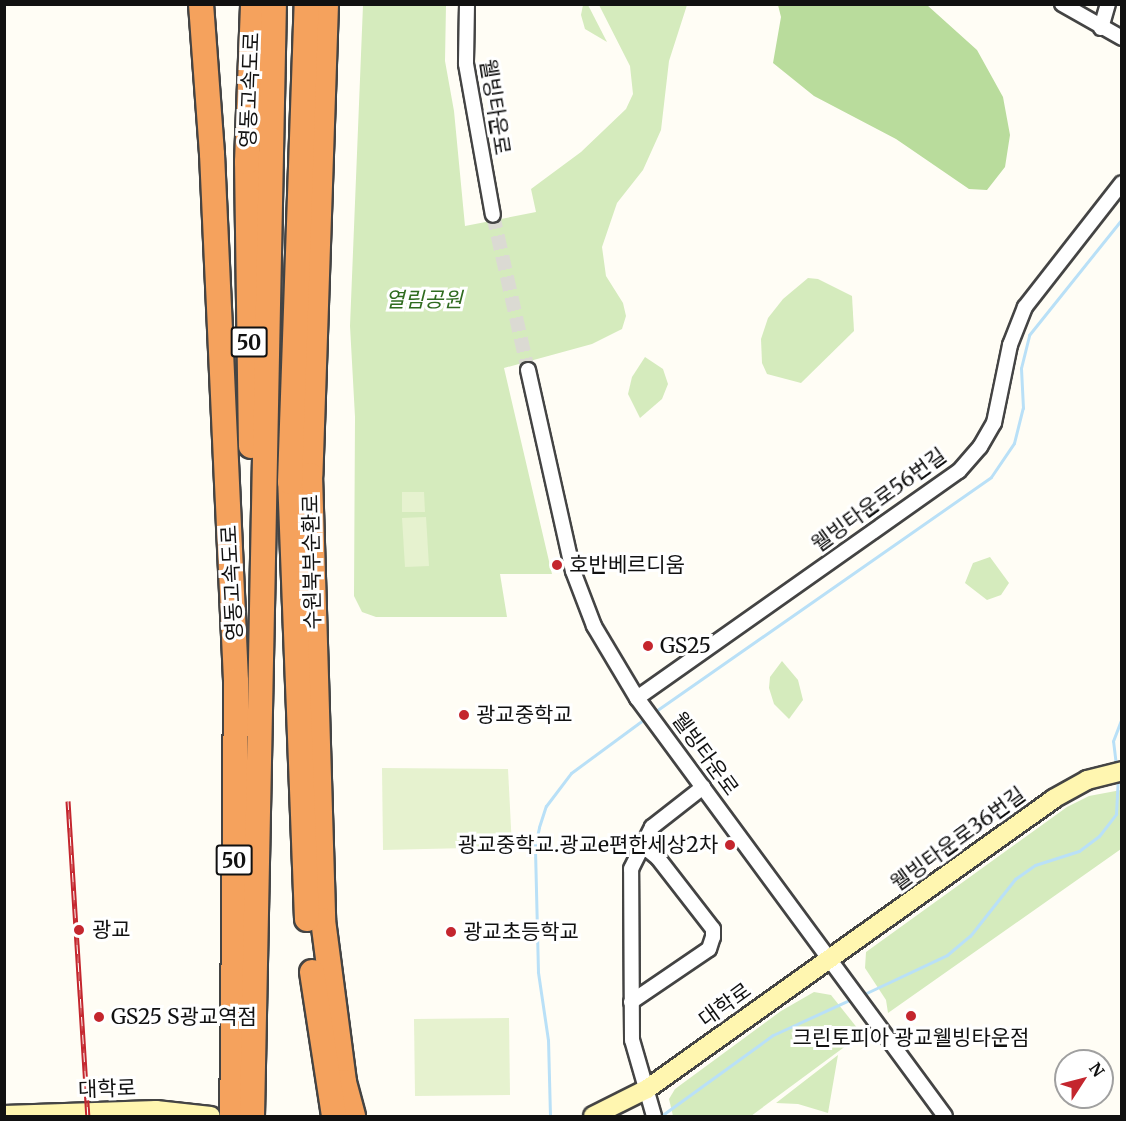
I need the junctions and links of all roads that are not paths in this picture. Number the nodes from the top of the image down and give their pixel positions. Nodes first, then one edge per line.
1 (200, 4) edge
2 (253, 4) edge
3 (274, 4) edge
4 (307, 4) edge
5 (326, 4) edge
6 (467, 4) edge
7 (1062, 4) edge
8 (1108, 4) edge
9 (1101, 28) junction
10 (1122, 38) edge
11 (1122, 183) edge
12 (493, 215) tunnel mouth
13 (528, 370) tunnel mouth
14 (263, 679) junction
15 (641, 703) junction
16 (1122, 771) edge
17 (703, 787) junction
18 (641, 844) junction
19 (829, 958) junction
20 (631, 1002) junction
21 (242, 1038) junction
22 (336, 1084) junction
23 (647, 1089) junction
24 (653, 1112) edge
25 (4, 1115) edge
26 (211, 1116) edge
27 (232, 1116) edge
28 (252, 1116) edge
29 (334, 1116) edge
30 (353, 1116) edge
31 (593, 1116) edge
32 (945, 1116) edge

1 - 21 highway, 영동고속도로 / 50
2 - 14 highway, 영동고속도로 / 50
3 - 14 highway, 영동고속도로 / 50
4 - 22 highway, 수원북부순환로
5 - 22 highway, 수원북부순환로
6 - 12 street, 웰빙타운로
7 - 9 street
8 - 9 street
9 - 10 street
11 - 15 street, 웰빙타운로56번길
13 - 15 street, 웰빙타운로
14 - 21 highway, 영동고속도로 / 50
15 - 17 street, 웰빙타운로
16 - 19 street, 웰빙타운로36번길
17 - 18 street
17 - 19 street, 웰빙타운로
18 - 20 street
18 - 20 street
19 - 23 street, 대학로
19 - 32 street, 웰빙타운로
20 - 23 street
21 - 27 highway, 영동고속도로 / 50
21 - 28 highway, 영동고속도로 / 50
22 - 29 highway, 수원북부순환로
22 - 30 highway, 수원북부순환로
23 - 24 street
23 - 31 street, 대학로
25 - 26 street, 대학로

